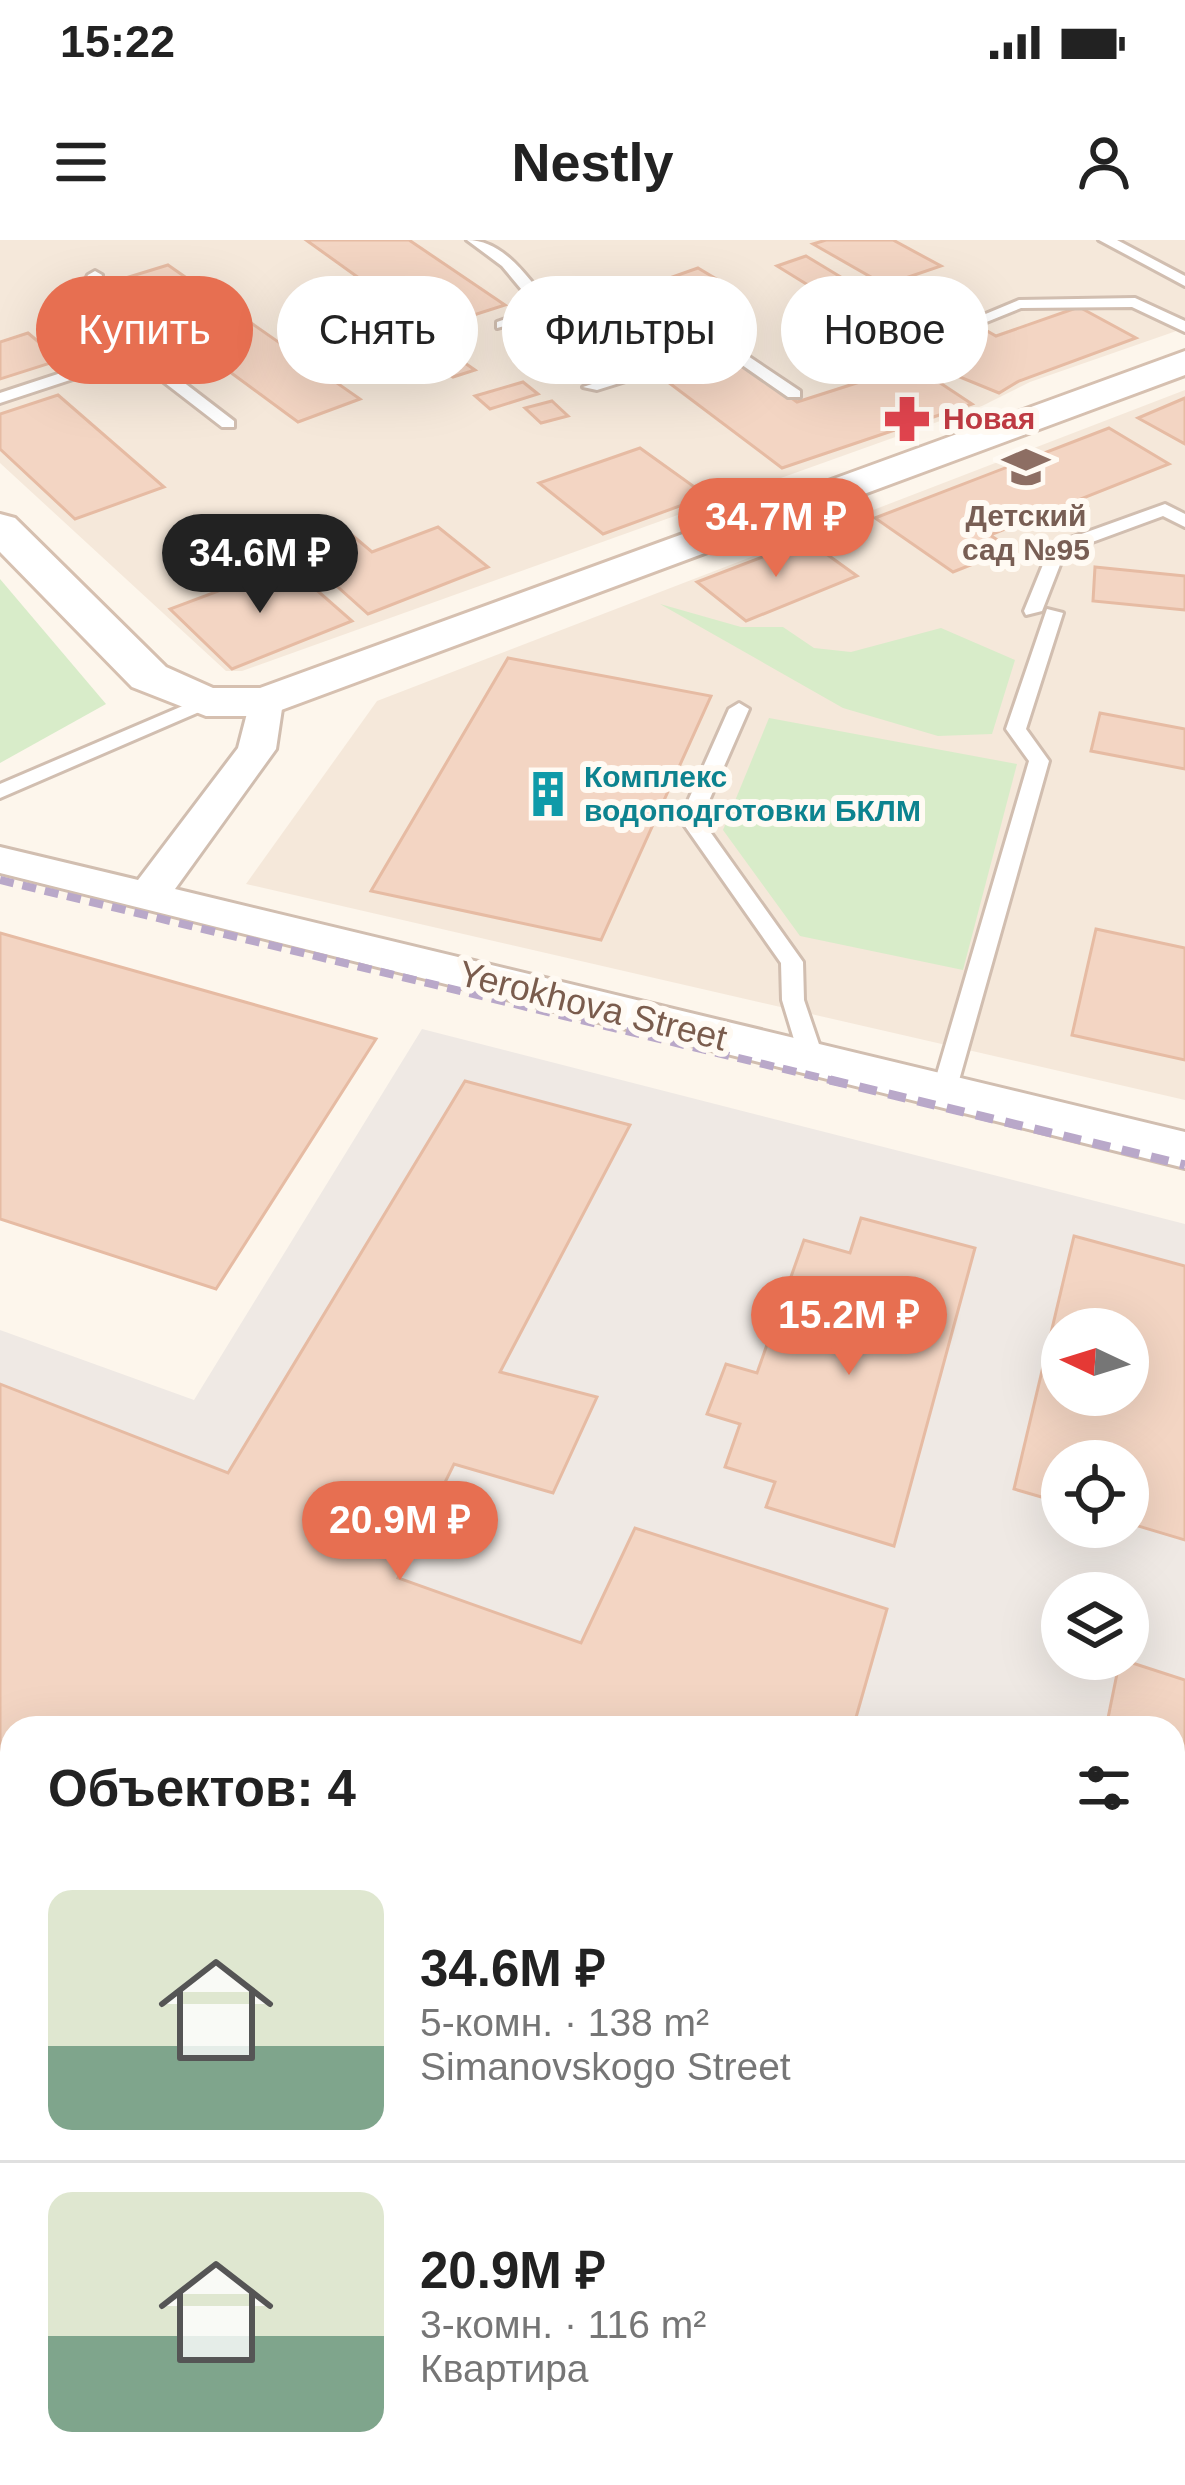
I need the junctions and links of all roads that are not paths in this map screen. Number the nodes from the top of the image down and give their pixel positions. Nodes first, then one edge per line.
1 (474, 240) edge
2 (1106, 240) edge
3 (518, 276) edge
4 (1185, 282) edge
5 (988, 316) edge
6 (1185, 327) edge
7 (1185, 362) edge
8 (42, 384) edge
9 (176, 384) edge
10 (591, 387) dead end
11 (794, 394) dead end
12 (0, 398) edge
13 (228, 424) dead end
14 (1185, 522) edge
15 (0, 527) edge
16 (206, 702) junction
17 (265, 702) junction
18 (739, 710) dead end
19 (0, 792) edge
20 (0, 860) edge
21 (148, 896) junction
22 (812, 1059) junction
23 (944, 1091) junction
24 (1185, 1150) edge

1 - 3 lane
2 - 4 lane
5 - 6 lane
7 - 17 street
8 - 12 lane
9 - 13 lane
10 - 11 lane
14 - 23 lane
15 - 16 street
16 - 17 street
16 - 19 lane
17 - 21 street
18 - 22 lane
20 - 21 street, Yerokhova Street
21 - 22 street, Yerokhova Street
22 - 23 street, Yerokhova Street
23 - 24 street, Yerokhova Street

